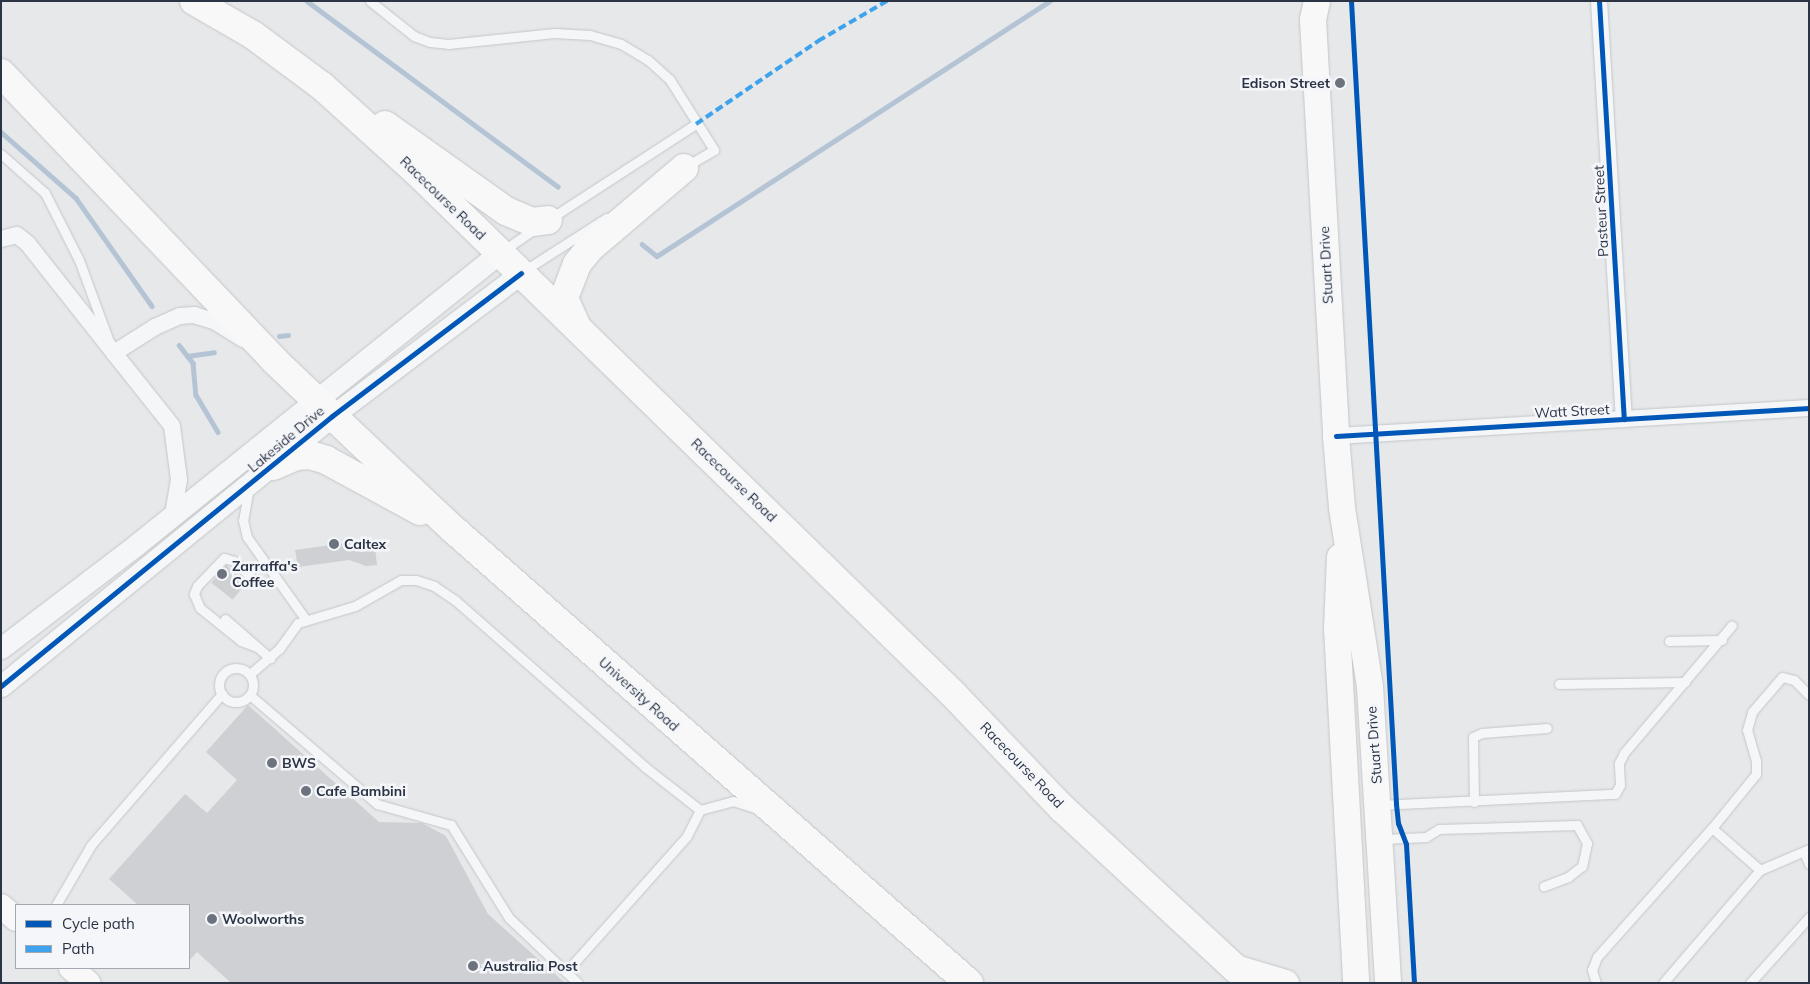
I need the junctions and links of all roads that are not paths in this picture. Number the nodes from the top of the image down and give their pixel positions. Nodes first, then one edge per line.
1 (194, 1) edge
2 (370, 1) edge
3 (1599, 1) edge
4 (1312, 8) edge
5 (1, 73) edge
6 (322, 86) junction
7 (696, 124) junction
8 (1, 154) edge
9 (684, 168) junction
10 (548, 220) junction
11 (1, 238) edge
12 (499, 253) junction
13 (521, 273) junction
14 (578, 328) junction
15 (114, 353) junction
16 (274, 360) junction
17 (323, 407) junction
18 (1809, 408) edge
19 (1624, 419) junction
20 (1336, 436) junction
21 (273, 466) junction
22 (250, 485) junction
23 (1342, 508) junction
24 (173, 515) junction
25 (454, 530) junction
26 (257, 583) dead end
27 (225, 619) dead end
28 (306, 620) junction
29 (1732, 625) dead end
30 (1722, 640) junction
31 (1669, 641) dead end
32 (257, 647) junction
33 (1, 648) edge
34 (270, 658) junction
35 (250, 674) junction
36 (1685, 682) junction
37 (1559, 684) dead end
38 (1, 686) edge
39 (222, 694) junction
40 (250, 695) junction
41 (1809, 696) edge
42 (1547, 728) dead end
43 (1474, 802) junction
44 (1378, 805) junction
45 (700, 810) junction
46 (782, 820) junction
47 (1712, 828) junction
48 (1380, 839) junction
49 (1806, 851) edge
50 (1809, 864) edge
51 (1760, 870) junction
52 (1544, 886) dead end
53 (57, 904) edge
54 (1, 906) edge
55 (1809, 917) edge
56 (15, 918) edge
57 (1354, 953) junction
58 (72, 969) edge
59 (566, 972) junction
60 (1245, 976) edge
61 (88, 983) edge
62 (578, 983) edge
63 (969, 983) edge
64 (1286, 983) edge
65 (1345, 983) edge
66 (1356, 983) edge
67 (1388, 983) edge
68 (1596, 983) edge
69 (1664, 983) edge
70 (1750, 983) edge

1 - 6 highway, Racecourse Road
2 - 7 lane
3 - 19 street, Pasteur Street
4 - 20 main road, Stuart Drive
5 - 16 highway
6 - 10 highway
6 - 12 highway, Racecourse Road
7 - 9 lane
7 - 10 lane
8 - 15 lane
9 - 13 lane
9 - 14 highway
10 - 12 lane
11 - 15 street
12 - 13 highway, Racecourse Road
12 - 17 street, Lakeside Drive
13 - 14 highway, Racecourse Road
13 - 17 street, Lakeside Drive
14 - 60 highway, Racecourse Road
15 - 16 street
15 - 24 street
16 - 17 highway
17 - 21 street, Lakeside Drive
17 - 24 street, Lakeside Drive
17 - 25 highway, University Road
18 - 19 street, Watt Street
19 - 20 street, Watt Street
20 - 23 main road, Stuart Drive
21 - 22 street, Lakeside Drive
21 - 25 highway
22 - 28 lane
22 - 38 street, Lakeside Drive
23 - 44 main road, Stuart Drive
23 - 57 main road, Stuart Drive
24 - 33 street, Lakeside Drive
25 - 46 highway, University Road
26 - 32 lane
27 - 32 lane
28 - 34 lane
28 - 45 lane
29 - 30 lane
30 - 31 lane
30 - 36 lane
32 - 34 lane
34 - 35 lane
35 - 39 lane
35 - 40 lane
36 - 37 lane
36 - 43 lane
39 - 40 lane
39 - 53 lane
40 - 59 lane
41 - 47 lane
42 - 43 lane
43 - 44 lane
44 - 48 main road, Stuart Drive
45 - 46 lane
45 - 59 lane
46 - 63 highway, University Road
47 - 51 lane
47 - 68 lane
48 - 52 lane
48 - 67 main road, Stuart Drive
49 - 50 lane
49 - 51 lane
51 - 69 lane
54 - 56 main road
55 - 70 lane
57 - 65 main road
57 - 66 main road, Stuart Drive
58 - 61 main road
59 - 62 lane
60 - 64 main road

